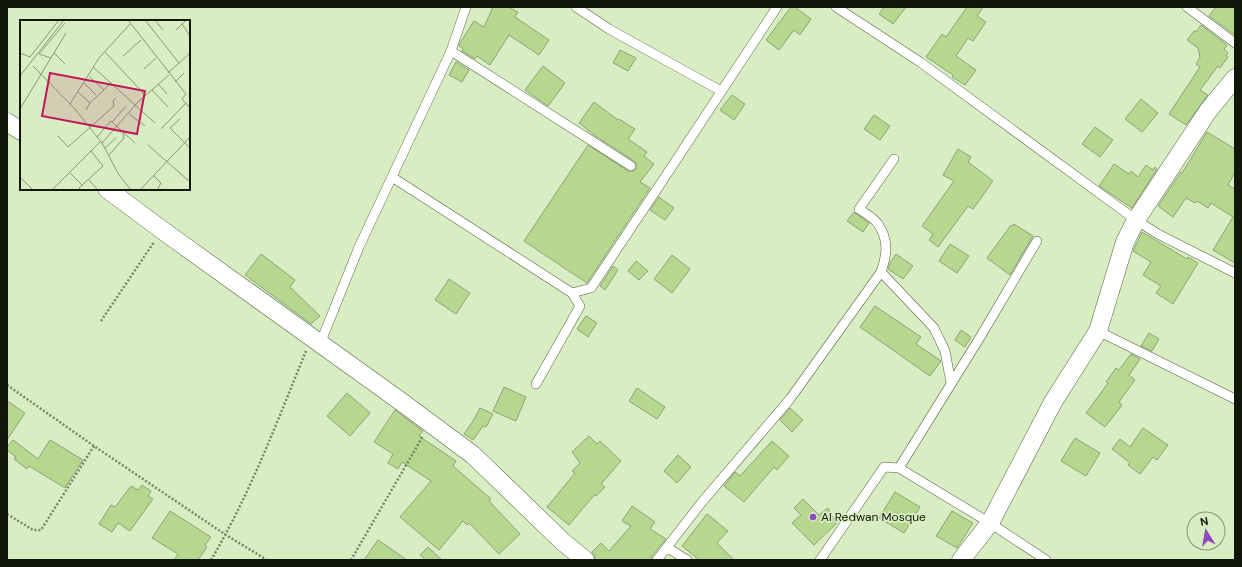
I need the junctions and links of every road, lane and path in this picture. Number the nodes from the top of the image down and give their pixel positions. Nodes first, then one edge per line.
1 (466, 7) edge
2 (576, 7) edge
3 (777, 7) edge
4 (836, 7) edge
5 (1187, 7) edge
6 (1235, 43) edge
7 (451, 51) junction
8 (1235, 78) edge
9 (721, 91) junction
10 (7, 122) edge
11 (20, 130) edge
12 (894, 159) dead end
13 (631, 166) dead end
14 (392, 178) junction
15 (108, 190) edge
16 (1136, 220) junction
17 (162, 230) junction
18 (1037, 241) dead end
19 (881, 272) junction
20 (1235, 273) edge
21 (572, 293) junction
22 (101, 321) dead end
23 (1098, 331) junction
24 (316, 341) junction
25 (951, 383) junction
26 (536, 384) dead end
27 (7, 385) edge
28 (1235, 400) edge
29 (431, 424) junction
30 (94, 446) junction
31 (900, 468) junction
32 (7, 514) edge
33 (990, 523) junction
34 (226, 535) junction
35 (668, 548) junction
36 (211, 560) edge
37 (267, 560) edge
38 (351, 560) edge
39 (585, 560) edge
40 (657, 560) edge
41 (687, 560) edge
42 (820, 560) edge
43 (961, 560) edge
44 (1046, 560) edge

1 - 7 lane
2 - 9 lane
3 - 9 lane
4 - 16 lane
5 - 6 lane
7 - 13 lane
7 - 14 lane
8 - 16 street
9 - 21 lane
10 - 11 street
12 - 19 lane
14 - 21 lane
14 - 24 lane
15 - 17 street
16 - 20 lane
16 - 23 street
17 - 22 path
17 - 24 street
18 - 25 lane
19 - 25 lane
19 - 35 lane
21 - 26 lane
23 - 28 lane
23 - 33 street
24 - 29 street
24 - 34 path
25 - 31 lane
27 - 30 path
29 - 38 path
29 - 39 street
30 - 32 path
30 - 34 path
31 - 33 lane
31 - 42 lane
33 - 43 street
33 - 44 lane
34 - 36 path
34 - 37 path
35 - 40 lane
35 - 41 lane

